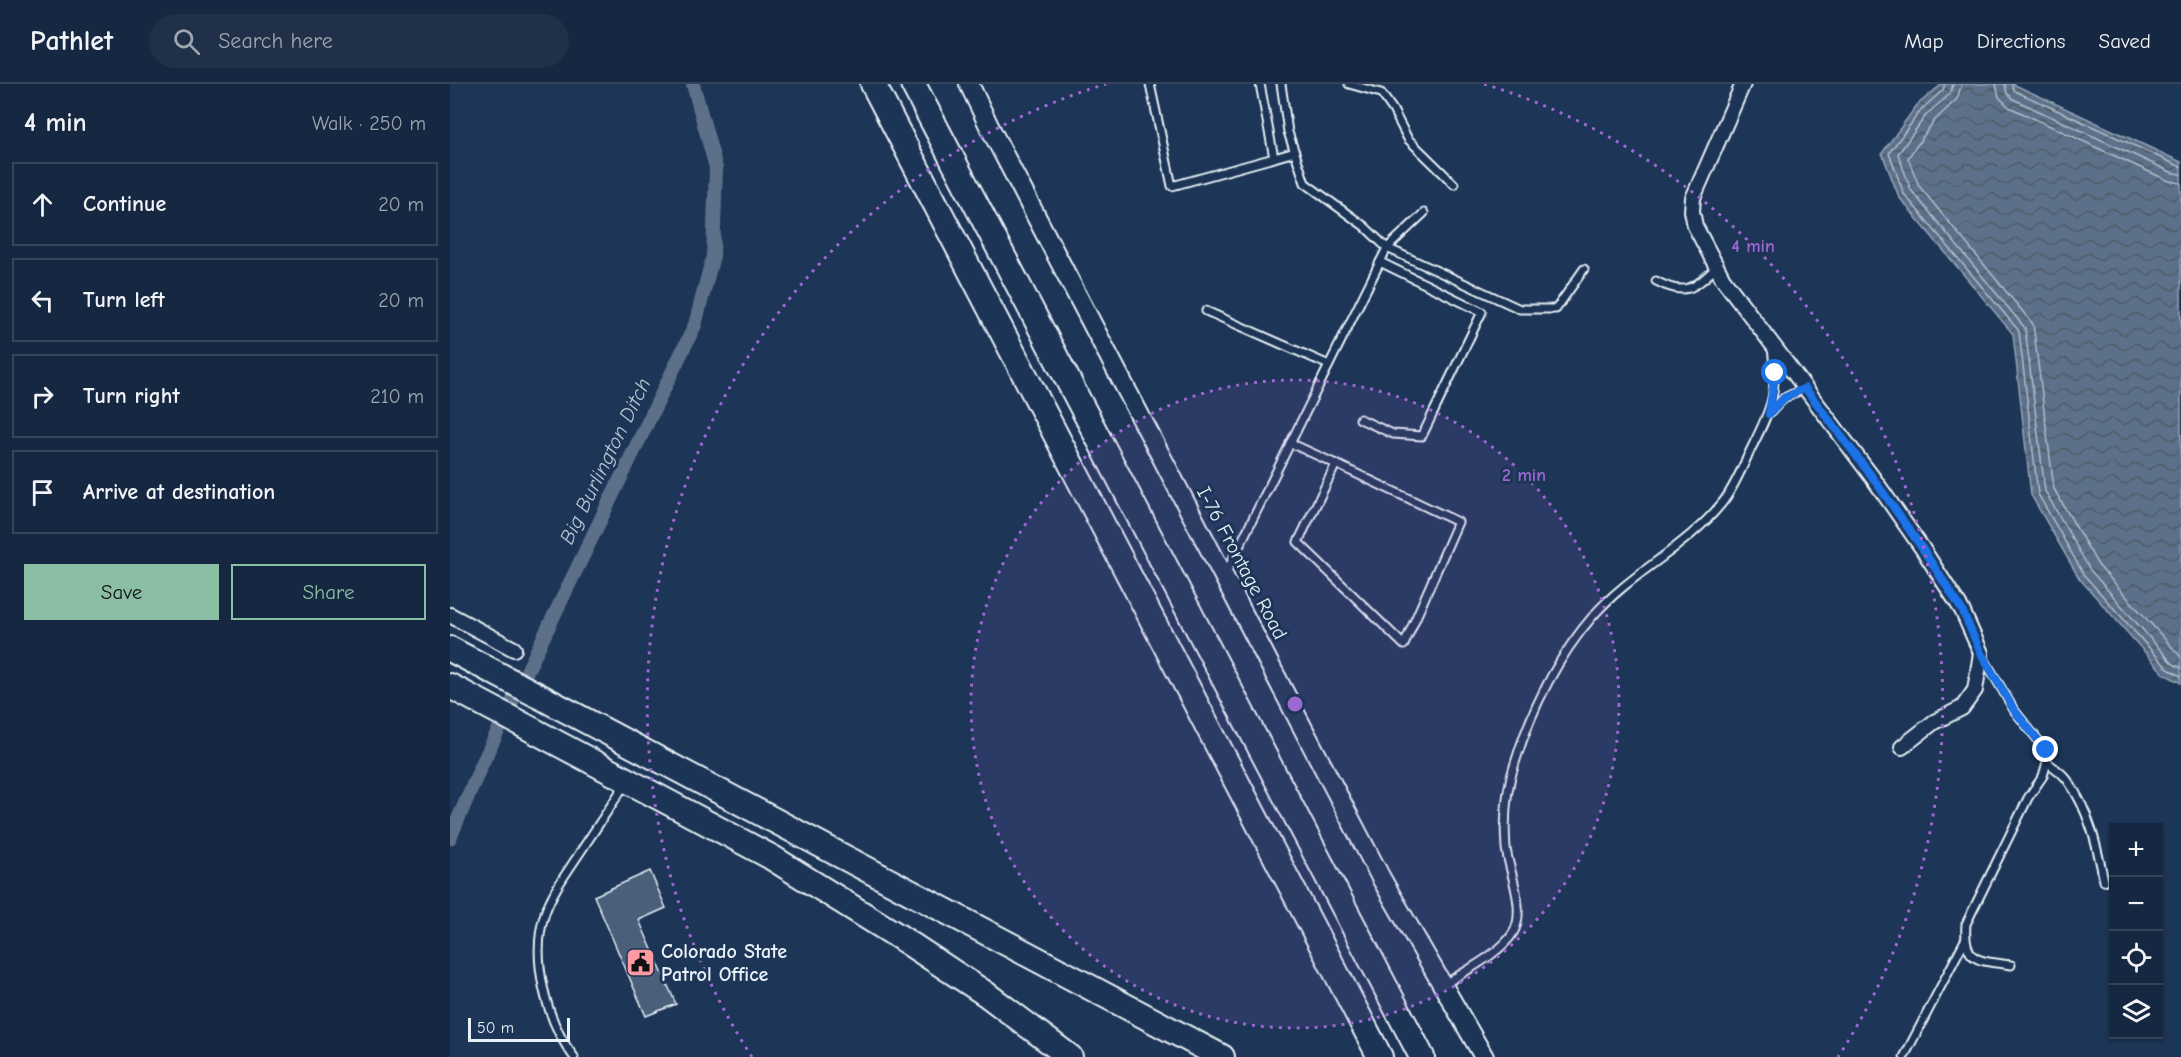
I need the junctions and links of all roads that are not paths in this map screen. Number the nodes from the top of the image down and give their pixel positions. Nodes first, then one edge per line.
1 (873, 84) edge
2 (913, 84) edge
3 (1150, 84) edge
4 (1260, 84) edge
5 (1281, 84) edge
6 (1349, 84) edge
7 (1743, 84) edge
8 (974, 86) edge
9 (1295, 152) junction
10 (1274, 158) junction
11 (1454, 184) dead end
12 (1424, 213) dead end
13 (1387, 248) junction
14 (1380, 262) junction
15 (1716, 267) junction
16 (1584, 269) dead end
17 (1656, 281) dead end
18 (1206, 311) dead end
19 (1771, 343) junction
20 (1329, 365) junction
21 (1805, 388) junction
22 (1769, 414) junction
23 (1360, 419) dead end
24 (1290, 442) junction
25 (1336, 464) junction
26 (1224, 577) junction
27 (450, 615) edge
28 (450, 649) edge
29 (514, 649) dead end
30 (1981, 653) junction
31 (450, 686) edge
32 (1902, 747) dead end
33 (645, 752) junction
34 (2047, 762) junction
35 (627, 780) junction
36 (2104, 881) dead end
37 (1965, 940) junction
38 (2012, 965) dead end
39 (1443, 985) junction
40 (574, 1057) edge
41 (1070, 1057) edge
42 (1222, 1057) edge
43 (1380, 1057) edge
44 (1422, 1057) edge
45 (1484, 1057) edge
46 (1904, 1057) edge

1 - 43 highway
2 - 44 highway
3 - 10 lane
4 - 10 lane
5 - 9 lane
6 - 11 lane
7 - 15 street
8 - 26 street, I-76 Frontage Road
9 - 10 lane
9 - 13 lane
12 - 13 lane
13 - 14 lane
13 - 16 lane
14 - 20 lane
14 - 23 lane
15 - 17 lane
15 - 19 street
18 - 20 lane
19 - 21 street
19 - 22 lane
20 - 24 lane
21 - 22 lane
21 - 30 street
22 - 39 lane
24 - 25 lane
24 - 26 lane
25 - 25 lane
26 - 39 street, I-76 Frontage Road
27 - 29 street
28 - 33 highway
30 - 32 street
30 - 34 lane
31 - 35 highway
33 - 35 highway
33 - 42 highway
34 - 36 lane
34 - 37 lane
35 - 40 lane
35 - 41 highway
37 - 38 lane
37 - 46 lane
39 - 45 street, I-76 Frontage Road

